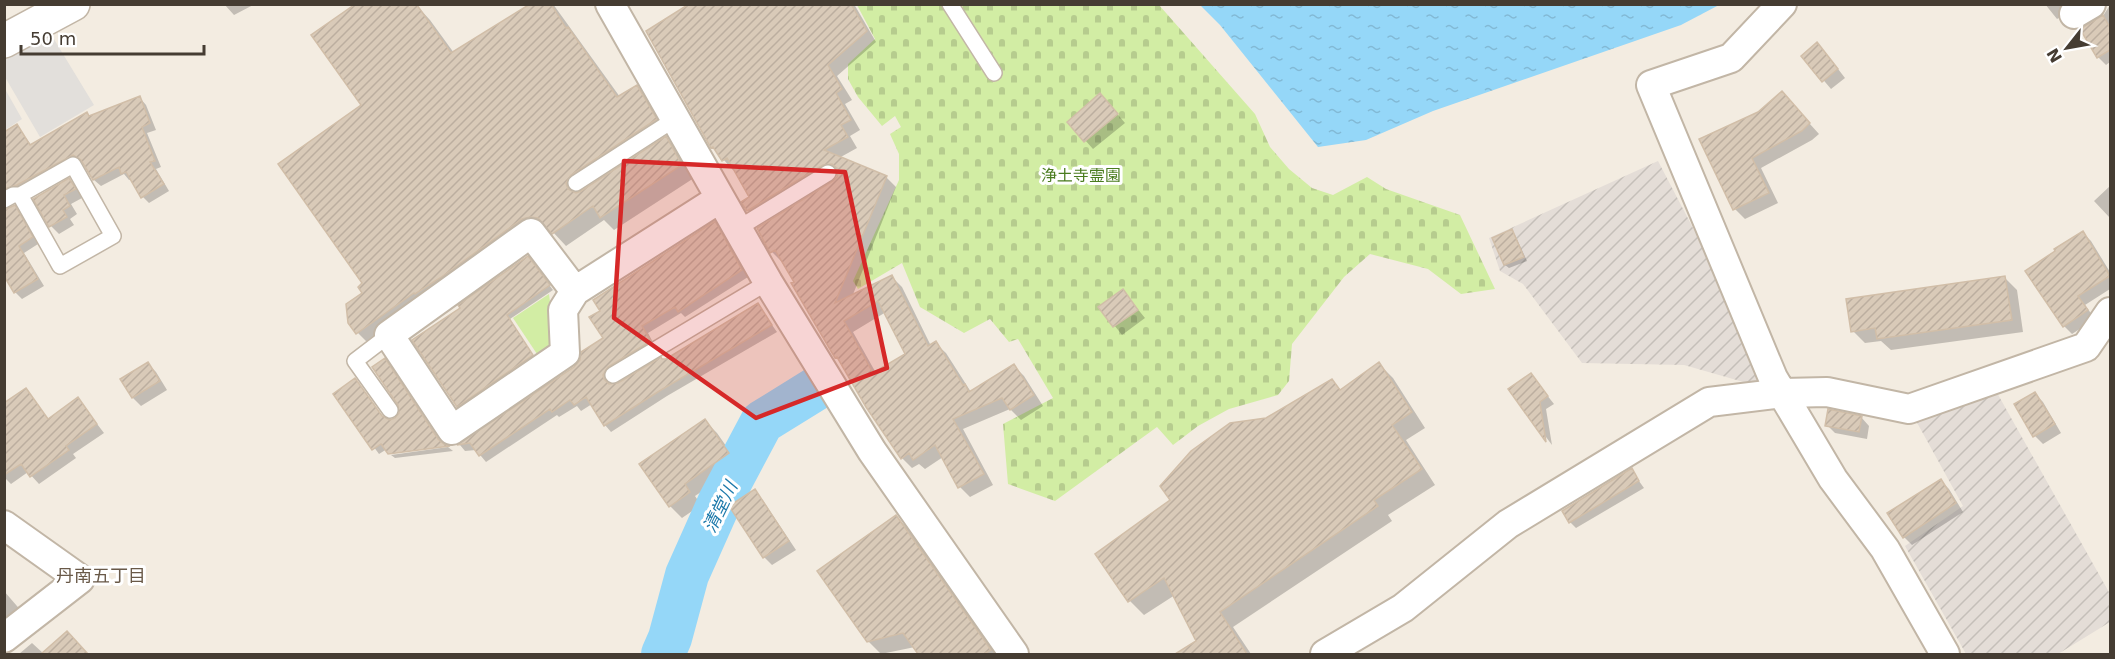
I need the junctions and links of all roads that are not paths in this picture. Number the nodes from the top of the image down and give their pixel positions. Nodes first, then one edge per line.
1 (73, 4) edge
2 (610, 4) edge
3 (950, 4) edge
4 (1782, 4) edge
5 (4, 41) edge
6 (994, 73) dead end
7 (675, 119) junction
8 (828, 172) dead end
9 (576, 183) dead end
10 (20, 195) junction
11 (719, 199) junction
12 (4, 200) edge
13 (737, 229) junction
14 (768, 282) junction
15 (575, 291) junction
16 (2110, 312) edge
17 (389, 335) junction
18 (613, 375) dead end
19 (1783, 393) junction
20 (390, 410) dead end
21 (4, 525) edge
22 (4, 638) edge
23 (1014, 654) edge
24 (1325, 654) edge
25 (1945, 654) edge

1 - 5 street
2 - 7 street
3 - 6 lane
4 - 19 street
7 - 9 lane
7 - 11 street
8 - 13 lane
10 - 10 lane
10 - 12 lane
11 - 13 street
11 - 15 street
13 - 14 street
14 - 18 lane
14 - 23 street
15 - 17 street
15 - 17 street
16 - 19 street
17 - 20 lane
19 - 24 street
19 - 25 street
21 - 22 street

